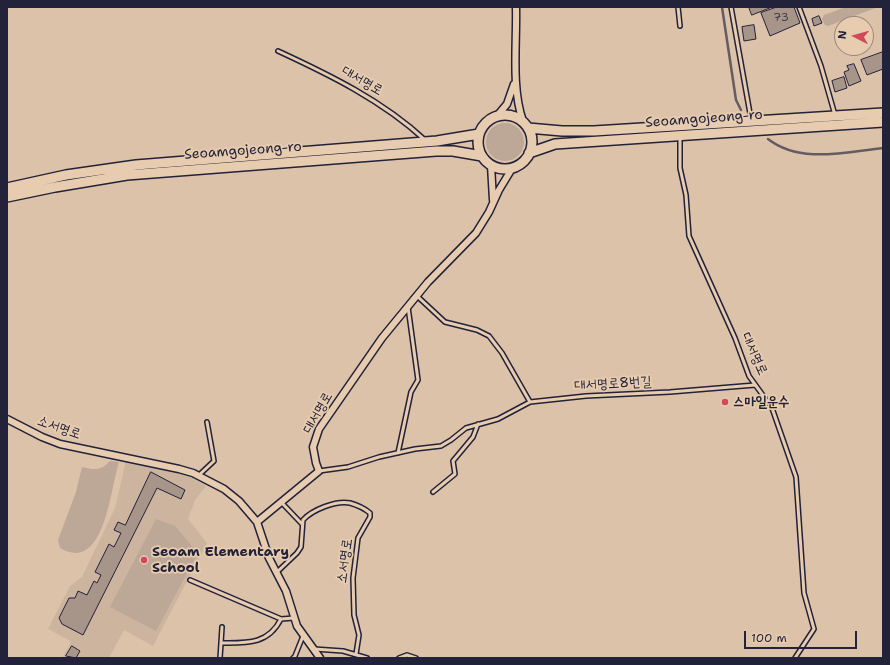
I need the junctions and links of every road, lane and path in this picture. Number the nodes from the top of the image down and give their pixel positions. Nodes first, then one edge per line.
1 (516, 7) edge
2 (678, 7) edge
3 (731, 7) edge
4 (799, 7) edge
5 (680, 26) dead end
6 (278, 51) dead end
7 (516, 76) junction
8 (883, 113) edge
9 (497, 116) junction
10 (835, 117) junction
11 (752, 122) junction
12 (883, 122) edge
13 (525, 124) junction
14 (479, 134) junction
15 (680, 135) junction
16 (428, 142) junction
17 (529, 153) junction
18 (482, 156) junction
19 (491, 165) junction
20 (513, 167) junction
21 (7, 188) edge
22 (7, 197) edge
23 (493, 201) junction
24 (416, 296) junction
25 (408, 307) junction
26 (755, 385) junction
27 (530, 402) junction
28 (7, 419) edge
29 (207, 422) dead end
30 (478, 424) junction
31 (398, 453) junction
32 (319, 471) junction
33 (198, 476) junction
34 (433, 492) dead end
35 (282, 503) junction
36 (257, 522) junction
37 (302, 524) junction
38 (276, 573) junction
39 (190, 580) dead end
40 (294, 618) junction
41 (281, 619) junction
42 (222, 627) dead end
43 (303, 636) junction
44 (221, 643) junction
45 (313, 649) junction
46 (356, 654) junction
47 (294, 657) edge
48 (220, 658) edge
49 (320, 658) edge
50 (367, 658) edge
51 (399, 658) edge
52 (416, 658) edge
53 (795, 658) edge

1 - 7 street
2 - 5 lane
3 - 11 lane
4 - 10 lane
6 - 16 lane, 대서명로
7 - 9 street
7 - 13 street
8 - 10 main road, Seoamgojeong-ro
9 - 13 main road
9 - 14 main road
10 - 11 main road, Seoamgojeong-ro
11 - 13 main road, Seoamgojeong-ro
12 - 15 main road, Seoamgojeong-ro
13 - 17 main road
14 - 16 main road, Seoamgojeong-ro
14 - 18 main road
15 - 17 main road, Seoamgojeong-ro
15 - 26 lane, 대서명로
16 - 21 main road, Seoamgojeong-ro
17 - 20 main road
18 - 19 main road
18 - 22 main road, Seoamgojeong-ro
19 - 20 main road
19 - 23 street
20 - 23 street, 대서명로
23 - 24 street, 대서명로
24 - 25 street, 대서명로
24 - 27 lane
25 - 31 lane
25 - 32 street, 대서명로
26 - 27 lane, 대서명로8번길
26 - 53 lane, 대서명로
27 - 30 lane, 대서명로8번길
28 - 33 street, 소서명로
29 - 33 lane
30 - 31 lane, 대서명로8번길
30 - 34 lane
31 - 32 lane, 대서명로8번길
32 - 35 street
33 - 36 street, 소서명로
35 - 36 street
35 - 37 lane
36 - 38 street, 소서명로
37 - 38 lane
37 - 46 lane, 소서명로
38 - 40 street, 소서명로
39 - 41 lane
40 - 41 lane
40 - 43 street, 소서명로
41 - 44 lane
42 - 44 lane
43 - 45 street, 소서명로
43 - 47 lane
44 - 48 lane
45 - 46 lane
45 - 49 street, 소서명로
46 - 50 lane
51 - 52 lane

